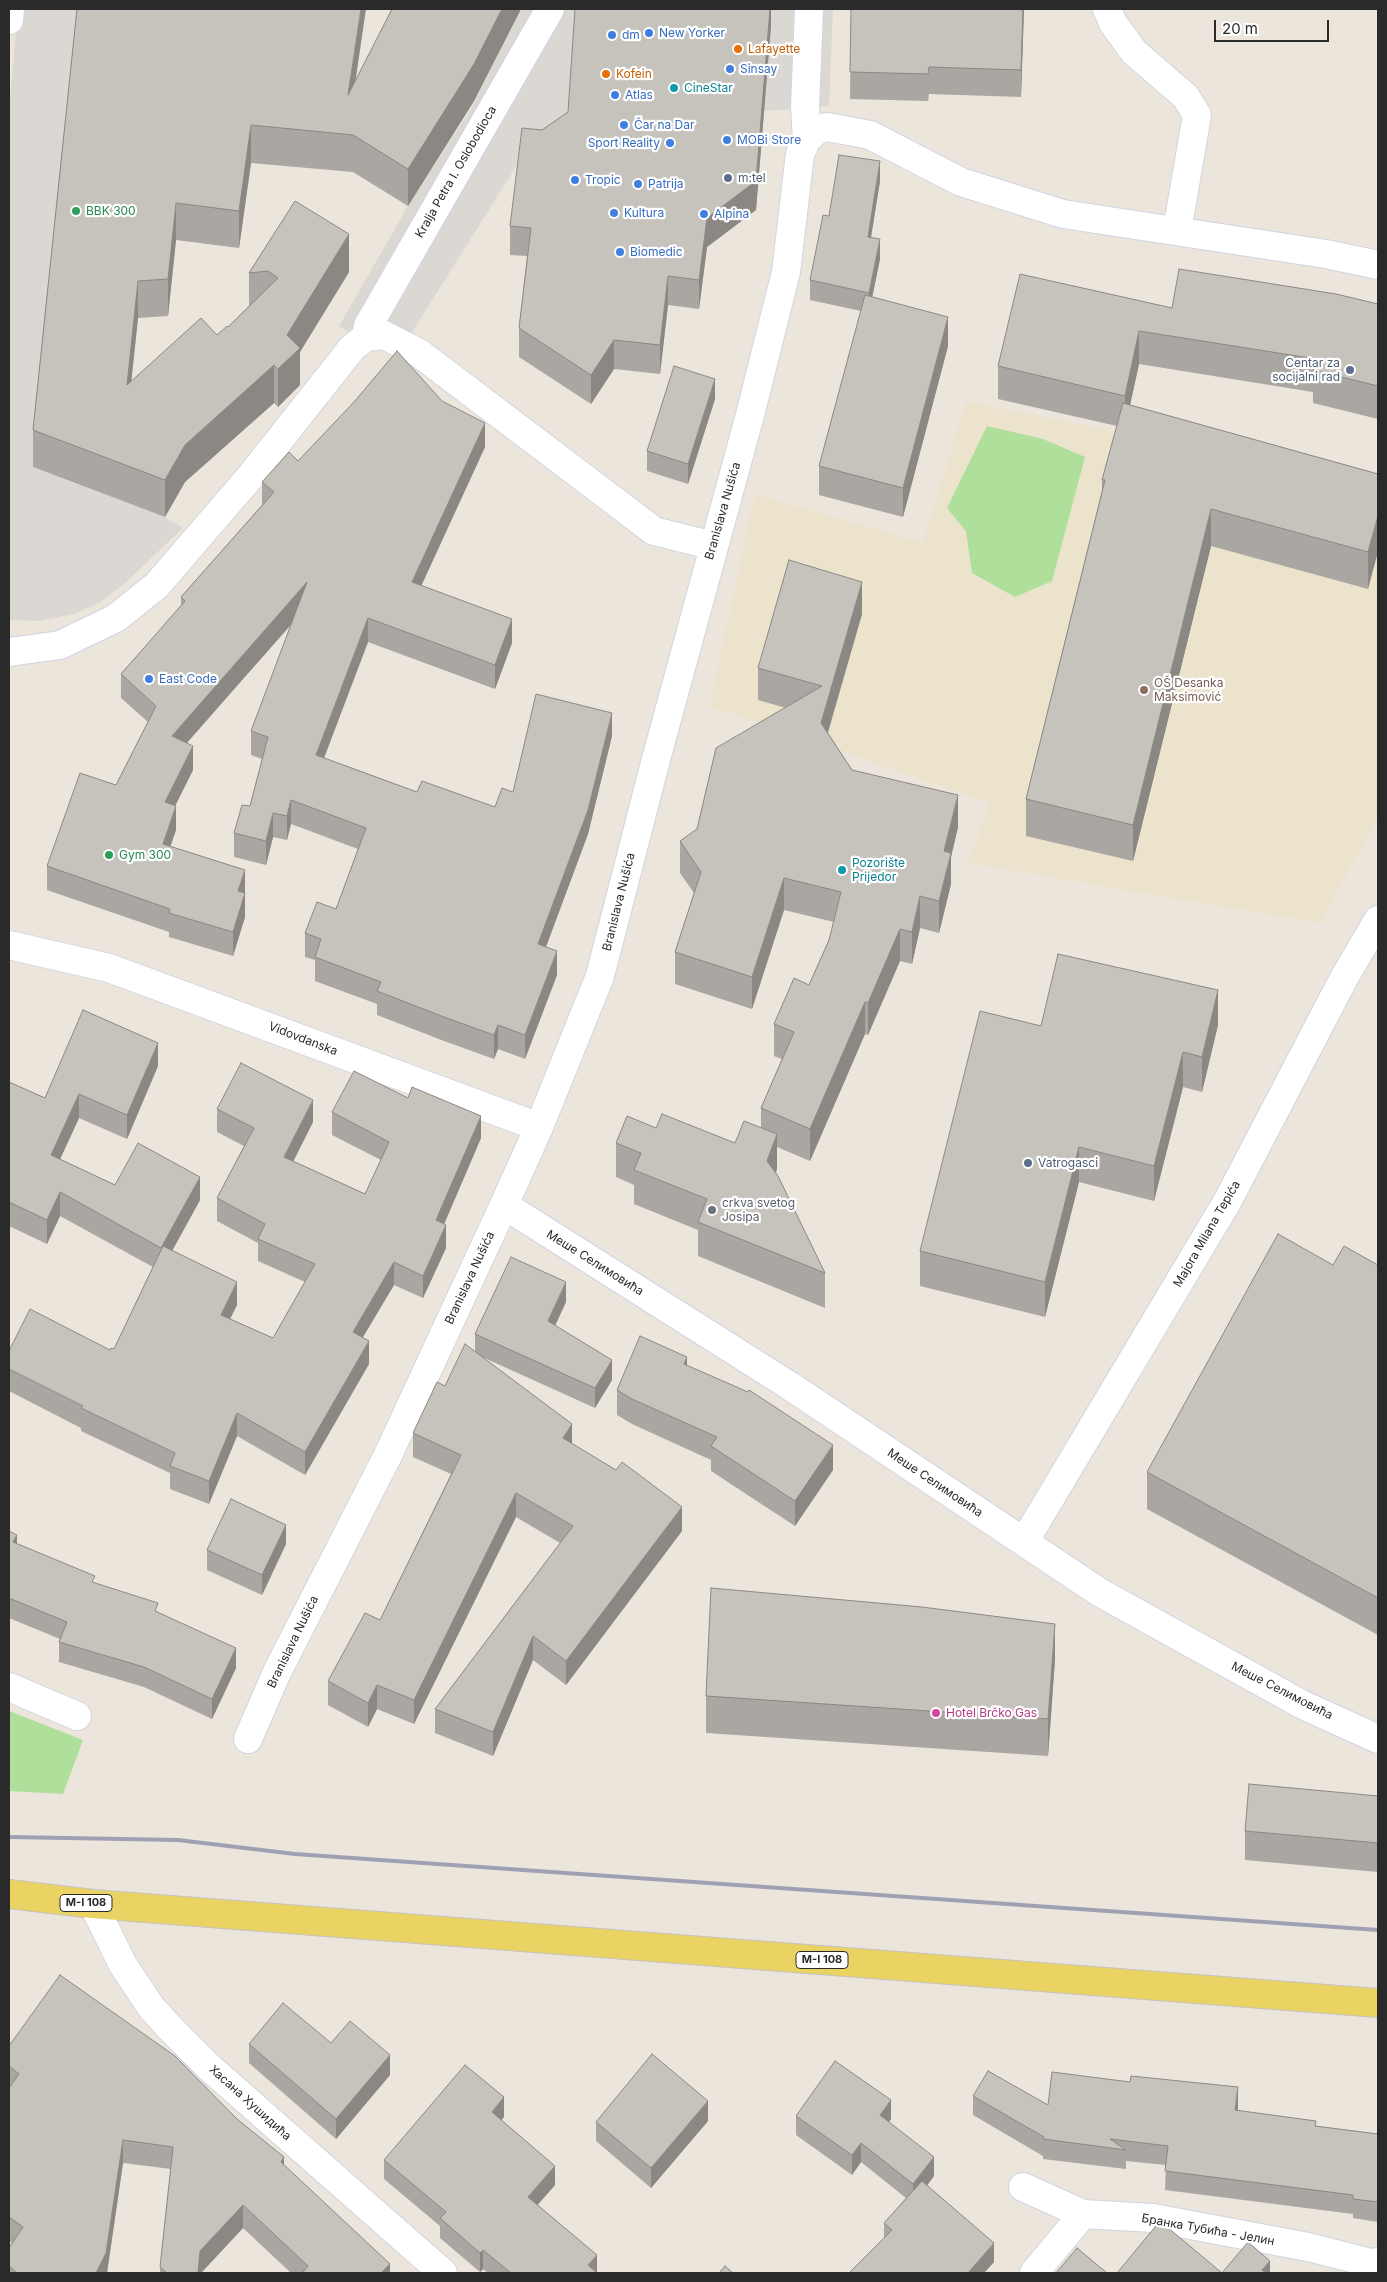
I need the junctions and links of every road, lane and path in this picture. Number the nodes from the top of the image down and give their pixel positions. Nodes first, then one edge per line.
1 (10, 9) edge
2 (550, 9) edge
3 (809, 9) edge
4 (1106, 9) edge
5 (9, 20) edge
6 (806, 139) junction
7 (1177, 231) junction
8 (1378, 265) edge
9 (366, 337) junction
10 (714, 546) junction
11 (9, 652) edge
12 (1378, 920) edge
13 (12, 948) edge
14 (539, 1127) junction
15 (504, 1205) junction
16 (1024, 1542) junction
17 (9, 1687) edge
18 (77, 1716) dead end
19 (1378, 1738) edge
20 (248, 1739) dead end
21 (9, 1894) edge
22 (93, 1904) junction
23 (1378, 2002) edge
24 (1022, 2187) dead end
25 (1083, 2214) junction
26 (1372, 2266) edge
27 (443, 2273) edge
28 (1034, 2273) edge

1 - 5 street
2 - 9 street, Kralja Petra I. Oslobodioca
3 - 6 street, Branislava Nušića
4 - 7 street
6 - 7 street
6 - 10 street, Branislava Nušića
7 - 8 street
9 - 10 street
9 - 11 street
10 - 14 street, Branislava Nušića
12 - 16 street, Majora Milana Tepića
13 - 14 street, Vidovdanska
14 - 15 street, Branislava Nušića
15 - 16 street, Меше Селимовића
15 - 20 street, Branislava Nušića
16 - 19 street, Меше Селимовића
17 - 18 street
21 - 22 main road, M-I 108
22 - 23 main road, M-I 108
22 - 27 street, Хасана Хушидића
24 - 25 street
25 - 26 street, Бранка Тубића - Јелин
25 - 28 street

